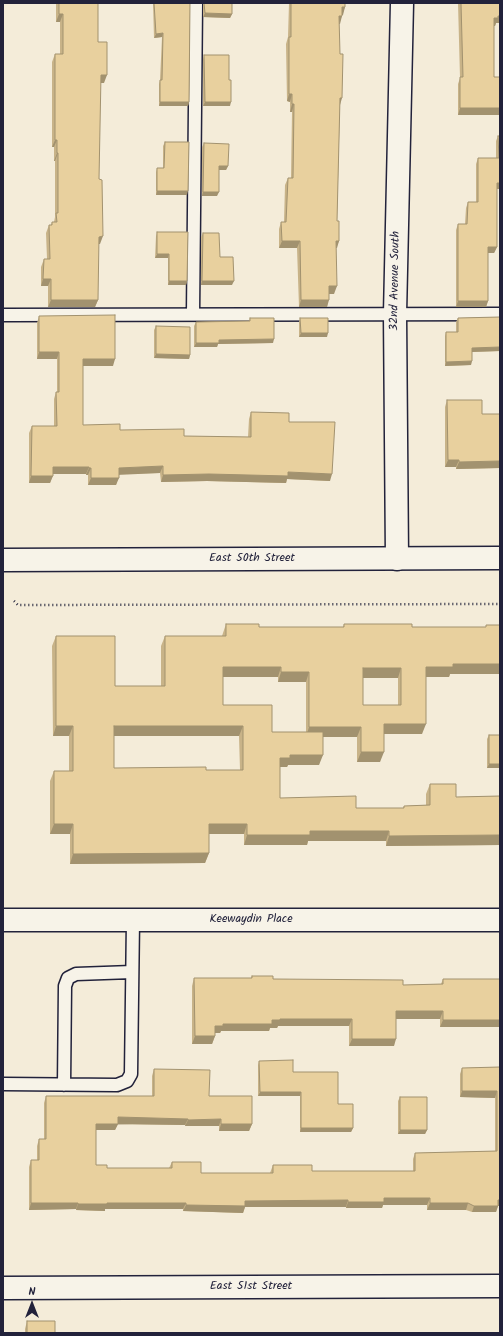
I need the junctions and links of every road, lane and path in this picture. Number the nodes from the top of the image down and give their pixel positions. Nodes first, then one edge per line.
1 (196, 3) edge
2 (402, 3) edge
3 (193, 314) junction
4 (395, 314) junction
5 (500, 314) edge
6 (3, 315) edge
7 (500, 558) edge
8 (397, 559) junction
9 (3, 560) edge
10 (14, 601) dead end
11 (500, 604) edge
12 (3, 920) edge
13 (133, 920) junction
14 (500, 920) edge
15 (132, 972) junction
16 (3, 1084) edge
17 (64, 1084) junction
18 (500, 1286) edge
19 (3, 1288) edge

1 - 3 lane
2 - 4 street, 32nd Avenue South
3 - 4 lane
3 - 6 lane
4 - 5 lane
4 - 8 street, 32nd Avenue South
7 - 8 street, East 50th Street
8 - 9 street, East 50th Street
10 - 11 path
12 - 13 street, Keewaydin Place
13 - 14 street, Keewaydin Place
13 - 15 lane
15 - 17 lane
15 - 17 lane
16 - 17 lane
18 - 19 street, East 51st Street

